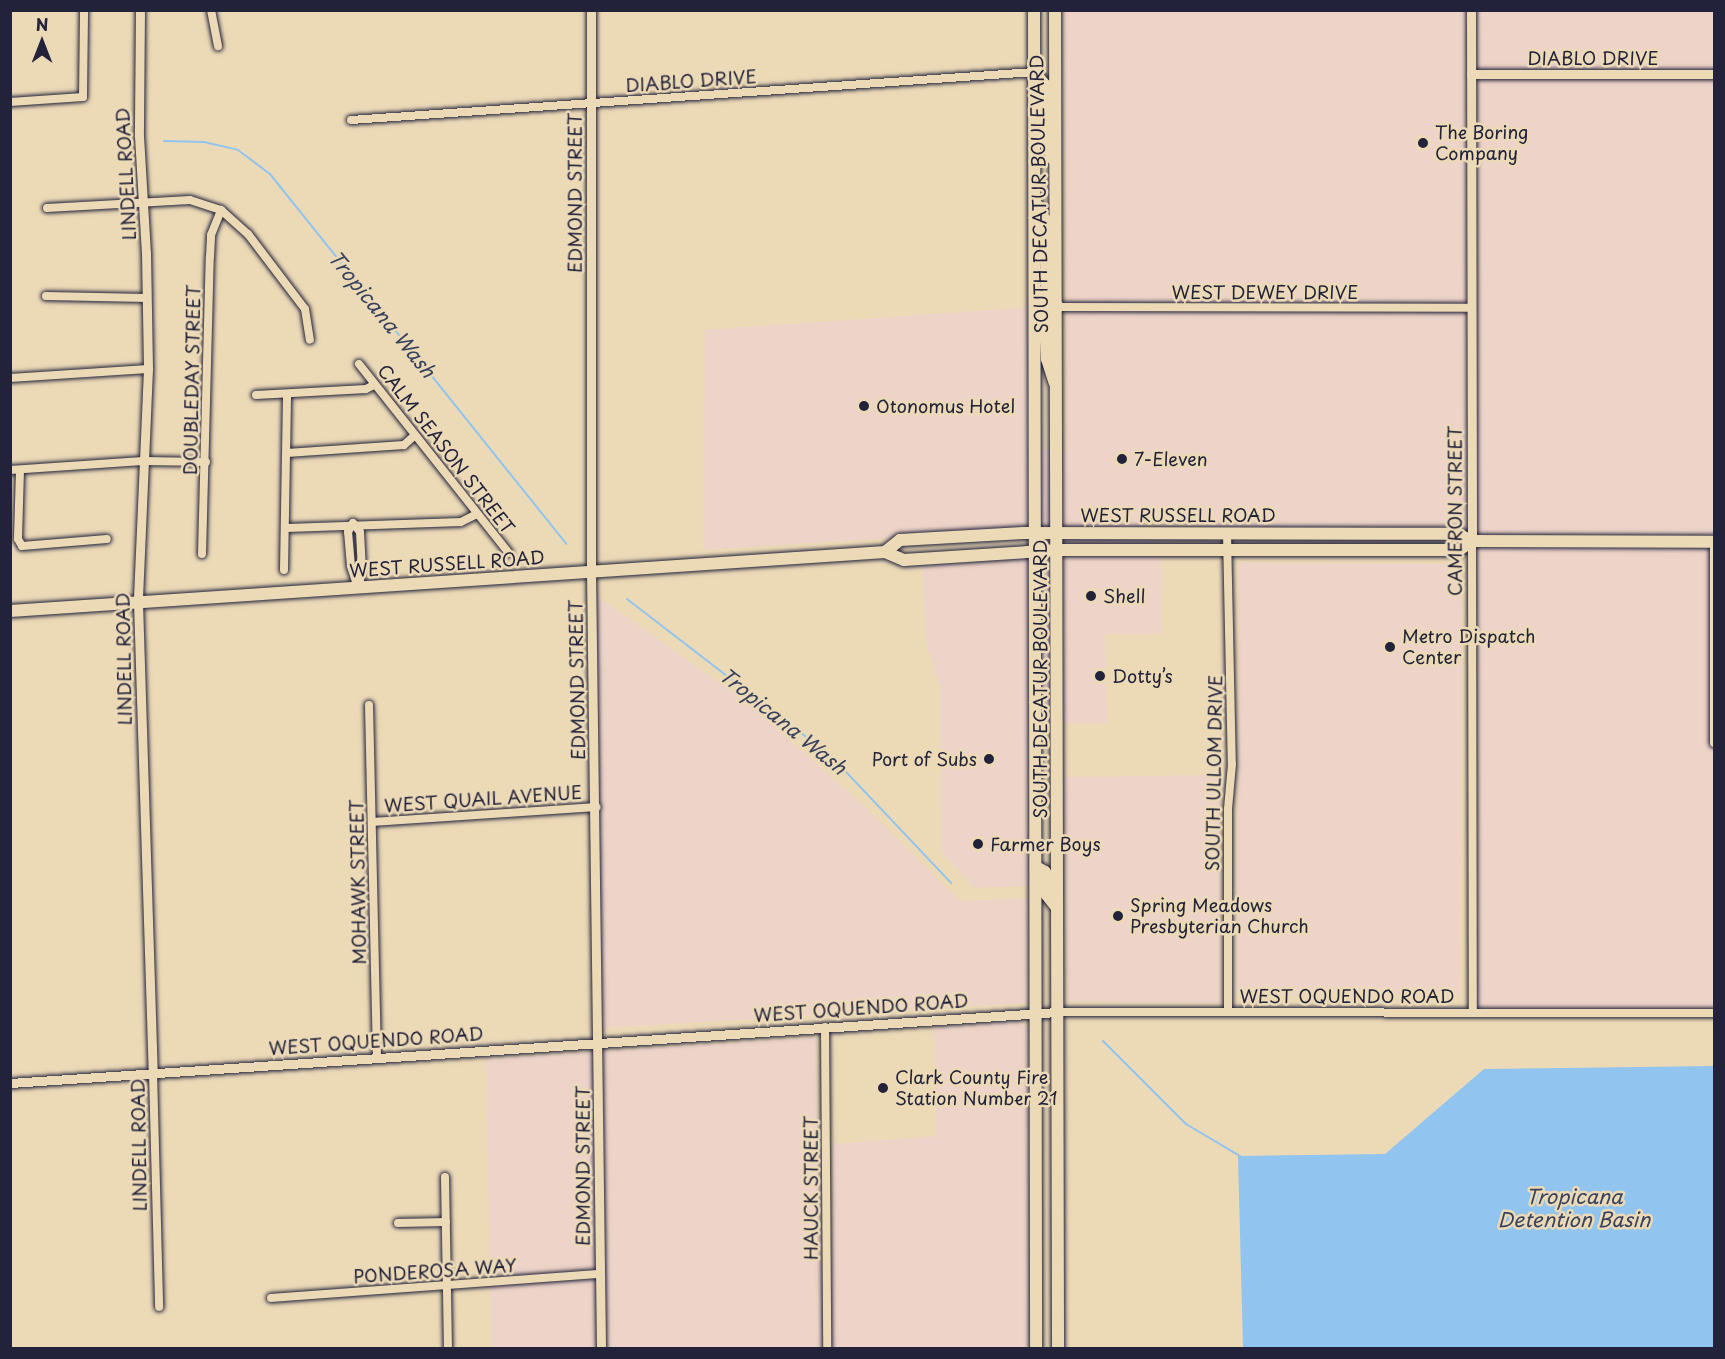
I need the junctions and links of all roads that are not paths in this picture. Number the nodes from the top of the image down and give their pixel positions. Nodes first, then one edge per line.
1 (84, 10) edge
2 (140, 10) edge
3 (211, 10) edge
4 (591, 10) edge
5 (1034, 10) edge
6 (1055, 10) edge
7 (1471, 10) edge
8 (218, 46) dead end
9 (1034, 72) junction
10 (1471, 74) junction
11 (1714, 74) edge
12 (10, 102) edge
13 (592, 104) junction
14 (351, 120) dead end
15 (1057, 171) junction
16 (1035, 201) junction
17 (141, 202) junction
18 (46, 208) dead end
19 (221, 210) junction
20 (1035, 294) junction
21 (46, 296) dead end
22 (147, 298) junction
23 (1058, 307) junction
24 (1471, 308) junction
25 (310, 340) dead end
26 (359, 364) dead end
27 (148, 369) junction
28 (10, 378) edge
29 (374, 385) junction
30 (1058, 393) junction
31 (256, 395) dead end
32 (287, 395) junction
33 (414, 436) junction
34 (287, 453) junction
35 (143, 461) junction
36 (206, 462) junction
37 (10, 470) edge
38 (20, 470) junction
39 (477, 514) junction
40 (353, 523) junction
41 (287, 528) junction
42 (1035, 533) junction
43 (1058, 533) junction
44 (1227, 534) junction
45 (107, 539) dead end
46 (1472, 541) junction
47 (1714, 542) edge
48 (1035, 550) junction
49 (1058, 550) junction
50 (1229, 551) junction
51 (885, 552) junction
52 (509, 553) dead end
53 (202, 554) dead end
54 (284, 570) dead end
55 (591, 572) junction
56 (358, 588) junction
57 (138, 602) junction
58 (10, 611) edge
59 (369, 705) dead end
60 (1714, 743) edge
61 (597, 807) junction
62 (372, 822) junction
63 (1036, 867) junction
64 (1057, 908) junction
65 (1057, 1012) junction
66 (1228, 1012) junction
67 (1473, 1012) junction
68 (1036, 1013) junction
69 (1714, 1013) edge
70 (825, 1027) junction
71 (599, 1042) junction
72 (377, 1057) junction
73 (153, 1072) junction
74 (10, 1083) edge
75 (445, 1177) dead end
76 (446, 1222) junction
77 (398, 1223) dead end
78 (600, 1274) junction
79 (447, 1285) junction
80 (271, 1298) dead end
81 (159, 1307) dead end
82 (448, 1348) edge
83 (601, 1348) edge
84 (827, 1348) edge
85 (1036, 1348) edge
86 (1058, 1348) edge

1 - 12 street
2 - 17 street, LINDELL ROAD
3 - 8 street
4 - 13 street, EDMOND STREET
5 - 9 main road, SOUTH DECATUR BOULEVARD
6 - 15 main road, SOUTH DECATUR BOULEVARD
7 - 10 street, CAMERON STREET
9 - 13 street, DIABLO DRIVE
9 - 15 main road
9 - 16 main road, SOUTH DECATUR BOULEVARD
10 - 11 street, DIABLO DRIVE
10 - 24 street, CAMERON STREET
13 - 14 street, DIABLO DRIVE
13 - 55 street, EDMOND STREET
15 - 23 main road, SOUTH DECATUR BOULEVARD
16 - 20 main road, SOUTH DECATUR BOULEVARD
16 - 23 main road
17 - 18 street
17 - 19 street
17 - 22 street, LINDELL ROAD
19 - 25 street
19 - 36 street, DOUBLEDAY STREET
20 - 30 main road
20 - 42 main road, SOUTH DECATUR BOULEVARD
21 - 22 street
22 - 27 street, LINDELL ROAD
23 - 24 street, WEST DEWEY DRIVE
23 - 30 main road, SOUTH DECATUR BOULEVARD
24 - 46 street, CAMERON STREET
26 - 29 street, CALM SEASON STREET
27 - 28 street
27 - 35 street, LINDELL ROAD
29 - 32 street
29 - 33 street, CALM SEASON STREET
30 - 43 main road, SOUTH DECATUR BOULEVARD
31 - 32 street
32 - 34 street
33 - 34 street
33 - 39 street, CALM SEASON STREET
34 - 41 street
35 - 36 street
35 - 38 street
35 - 57 street, LINDELL ROAD
36 - 53 street, DOUBLEDAY STREET
37 - 38 street
38 - 45 street
39 - 40 street
39 - 52 street, CALM SEASON STREET
40 - 41 street
40 - 56 street
41 - 54 street
42 - 43 main road, WEST RUSSELL ROAD
42 - 48 main road, SOUTH DECATUR BOULEVARD
42 - 51 main road, WEST RUSSELL ROAD
43 - 44 main road, WEST RUSSELL ROAD
43 - 49 main road, SOUTH DECATUR BOULEVARD
44 - 46 main road, WEST RUSSELL ROAD
44 - 50 street, SOUTH ULLOM DRIVE
46 - 47 main road, WEST RUSSELL ROAD
46 - 50 main road, WEST RUSSELL ROAD
46 - 67 street, CAMERON STREET
47 - 60 street
48 - 49 main road, WEST RUSSELL ROAD
48 - 51 main road, WEST RUSSELL ROAD
48 - 63 main road, SOUTH DECATUR BOULEVARD
49 - 50 main road, WEST RUSSELL ROAD
49 - 64 main road, SOUTH DECATUR BOULEVARD
50 - 66 street, SOUTH ULLOM DRIVE
51 - 55 main road, WEST RUSSELL ROAD
55 - 56 main road, WEST RUSSELL ROAD
55 - 61 street, EDMOND STREET
56 - 57 main road, WEST RUSSELL ROAD
57 - 58 main road, WEST RUSSELL ROAD
57 - 73 street, LINDELL ROAD
59 - 62 street, MOHAWK STREET
61 - 62 street, WEST QUAIL AVENUE
61 - 71 street, EDMOND STREET
62 - 72 street, MOHAWK STREET
63 - 64 main road
63 - 68 main road, SOUTH DECATUR BOULEVARD
64 - 65 main road, SOUTH DECATUR BOULEVARD
65 - 66 street, WEST OQUENDO ROAD
65 - 68 street, WEST OQUENDO ROAD
65 - 86 main road, SOUTH DECATUR BOULEVARD
66 - 67 street, WEST OQUENDO ROAD
67 - 69 street, WEST OQUENDO ROAD
68 - 70 street, WEST OQUENDO ROAD
68 - 85 main road, SOUTH DECATUR BOULEVARD
70 - 71 street, WEST OQUENDO ROAD
70 - 84 street, HAUCK STREET
71 - 72 street, WEST OQUENDO ROAD
71 - 78 street, EDMOND STREET
72 - 73 street, WEST OQUENDO ROAD
73 - 74 street, WEST OQUENDO ROAD
73 - 81 street, LINDELL ROAD
75 - 76 street
76 - 77 street
76 - 79 street
78 - 79 street, PONDEROSA WAY
78 - 83 street, EDMOND STREET
79 - 80 street, PONDEROSA WAY
79 - 82 street

